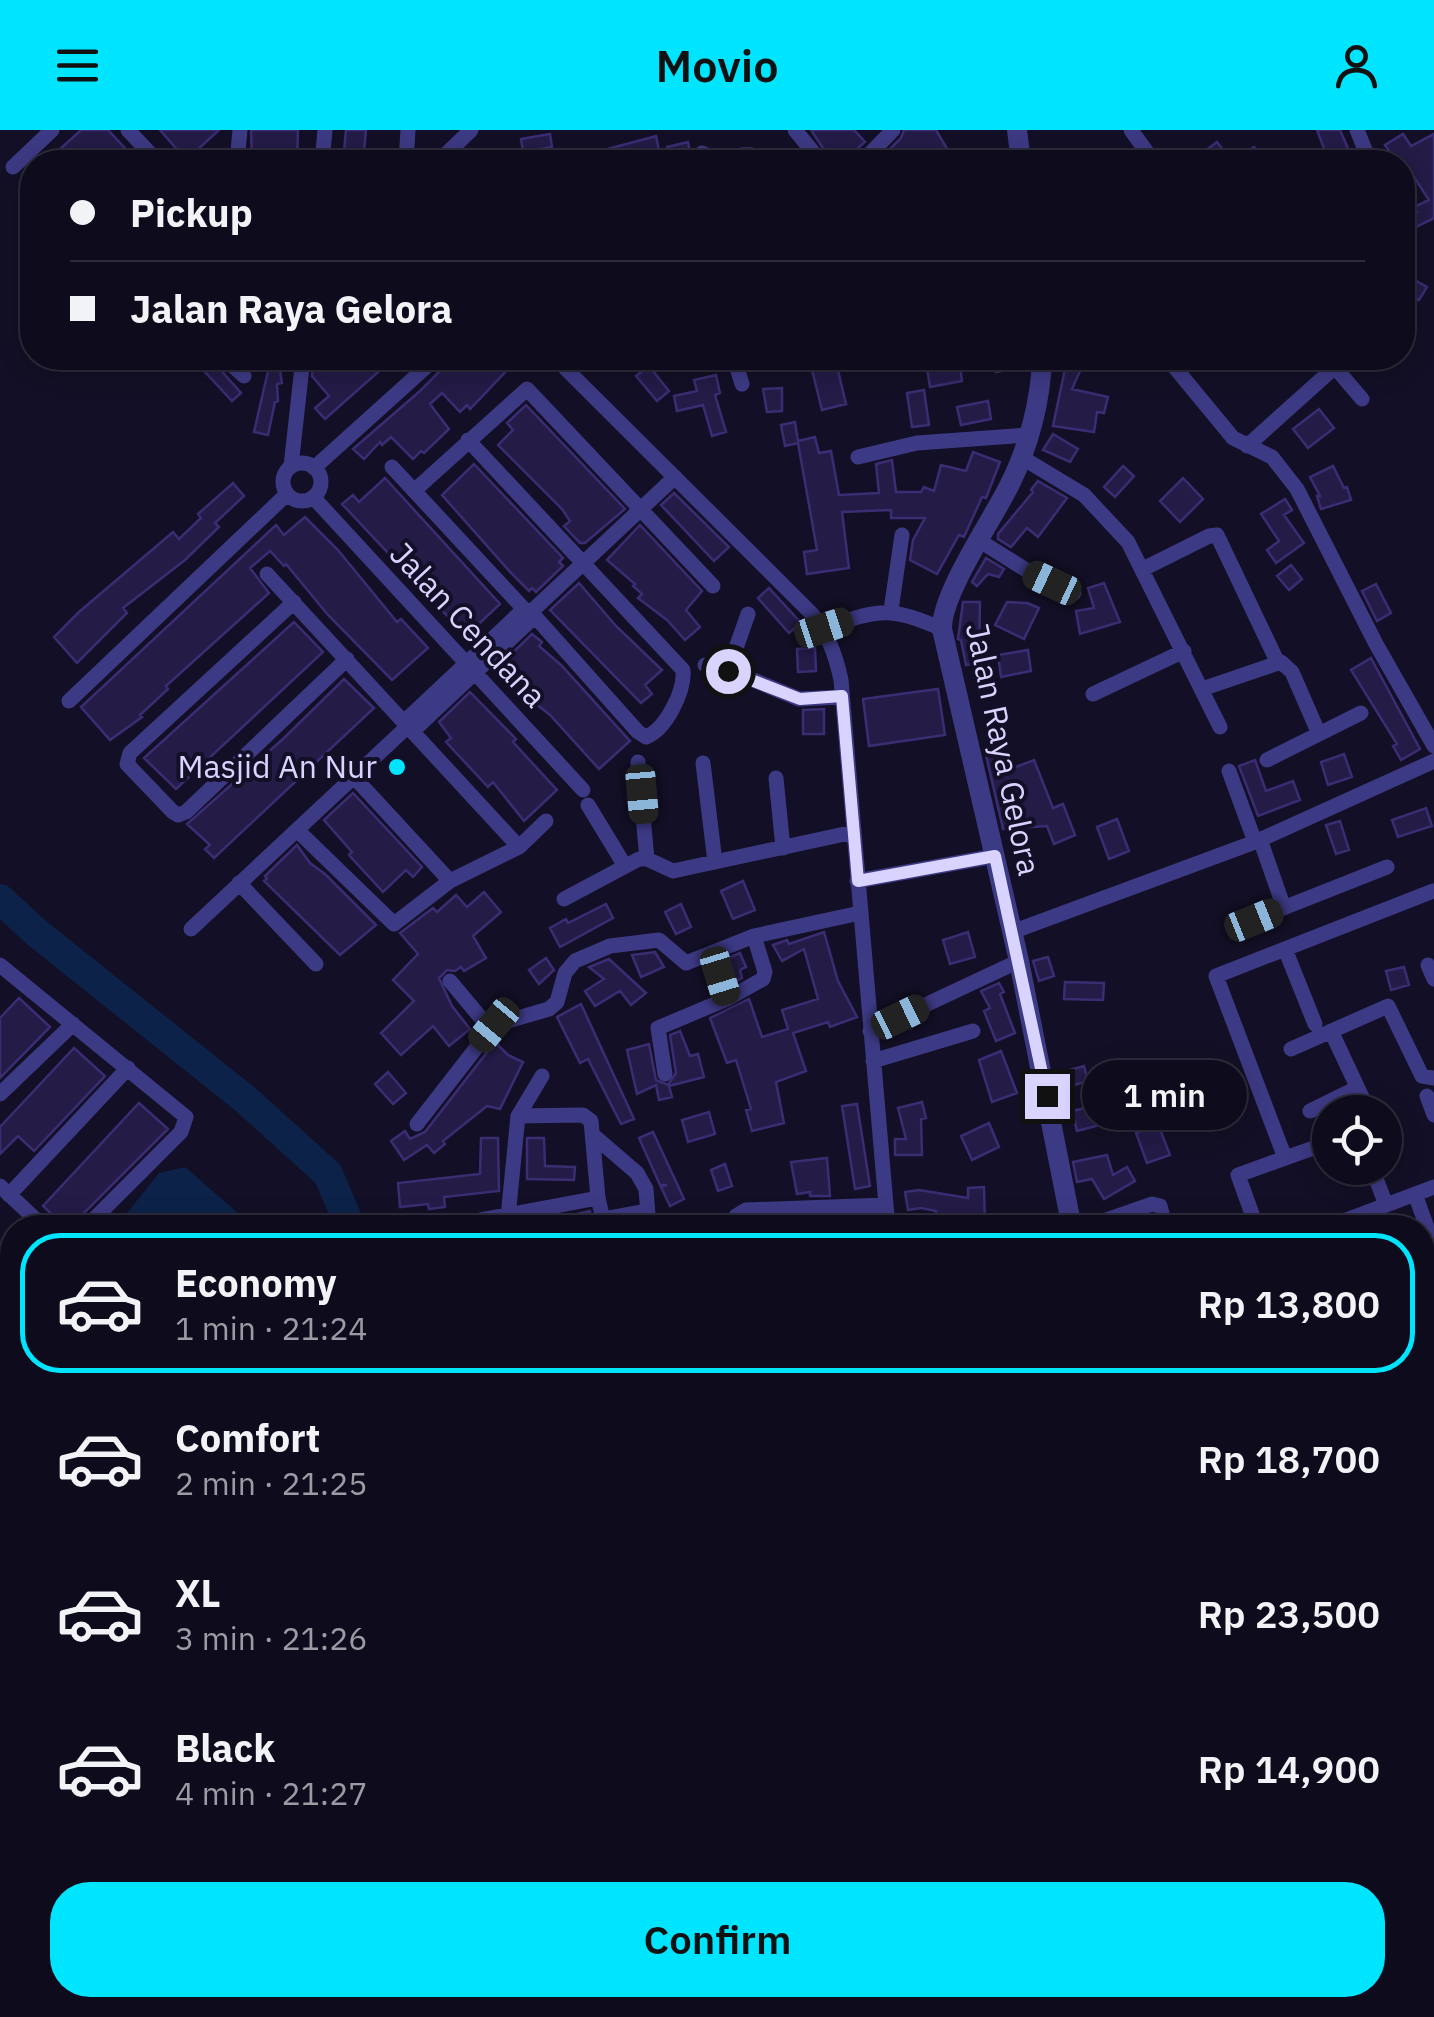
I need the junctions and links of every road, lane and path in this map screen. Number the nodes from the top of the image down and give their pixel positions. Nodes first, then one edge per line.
1 (128, 130) edge
2 (471, 130) edge
3 (795, 130) edge
4 (893, 130) edge
5 (147, 150) edge
6 (450, 150) edge
7 (811, 150) edge
8 (874, 150) edge
9 (20, 164) edge
10 (13, 168) dead end
11 (237, 370) edge
12 (305, 370) edge
13 (423, 370) edge
14 (570, 370) edge
15 (738, 370) edge
16 (1041, 370) edge
17 (1182, 370) edge
18 (1323, 370) edge
19 (1338, 370) edge
20 (244, 376) dead end
21 (742, 384) dead end
22 (1362, 399) dead end
23 (1028, 435) junction
24 (468, 440) junction
25 (1247, 446) junction
26 (858, 457) dead end
27 (1021, 457) junction
28 (292, 466) junction
29 (392, 467) dead end
30 (314, 468) junction
31 (675, 477) junction
32 (414, 490) junction
33 (287, 494) junction
34 (313, 497) junction
35 (642, 508) junction
36 (902, 534) dead end
37 (980, 540) junction
38 (584, 562) junction
39 (1144, 569) junction
40 (268, 574) dead end
41 (713, 586) dead end
42 (1074, 593) dead end
43 (294, 602) junction
44 (891, 610) junction
45 (530, 613) junction
46 (748, 614) dead end
47 (824, 628) junction
48 (942, 629) junction
49 (1184, 651) junction
50 (347, 659) junction
51 (1277, 661) junction
52 (705, 665) dead end
53 (470, 668) junction
54 (728, 671) junction
55 (1202, 689) junction
56 (1093, 694) dead end
57 (842, 696) junction
58 (69, 701) dead end
59 (1361, 713) dead end
60 (409, 726) junction
61 (1220, 727) dead end
62 (1319, 734) junction
63 (1434, 746) edge
64 (1267, 760) dead end
65 (1434, 761) edge
66 (638, 762) dead end
67 (703, 763) dead end
68 (1229, 771) dead end
69 (354, 777) junction
70 (776, 778) dead end
71 (546, 821) dead end
72 (296, 830) junction
73 (854, 832) junction
74 (1257, 840) junction
75 (518, 848) junction
76 (783, 848) junction
77 (995, 856) junction
78 (647, 859) junction
79 (715, 862) junction
80 (625, 866) junction
81 (1387, 867) dead end
82 (450, 881) junction
83 (858, 881) junction
84 (239, 882) junction
85 (1433, 892) edge
86 (564, 898) dead end
87 (1284, 908) junction
88 (860, 913) junction
89 (1254, 920) dead end
90 (191, 929) dead end
91 (1012, 932) junction
92 (754, 936) junction
93 (1286, 949) junction
94 (712, 953) junction
95 (1019, 960) junction
96 (316, 964) dead end
97 (1, 969) edge
98 (450, 981) dead end
99 (727, 999) junction
100 (73, 1024) junction
101 (1314, 1024) dead end
102 (494, 1025) junction
103 (972, 1030) dead end
104 (870, 1031) junction
105 (1331, 1032) junction
106 (1291, 1049) dead end
107 (873, 1061) junction
108 (128, 1068) junction
109 (665, 1074) dead end
110 (542, 1076) dead end
111 (1434, 1078) edge
112 (1357, 1088) junction
113 (0, 1094) edge
114 (1360, 1095) edge
115 (1427, 1096) dead end
116 (1310, 1111) dead end
117 (1434, 1115) edge
118 (518, 1116) junction
119 (417, 1124) dead end
120 (594, 1136) junction
121 (1312, 1149) edge
122 (1286, 1158) junction
123 (1378, 1185) edge
124 (1434, 1187) edge
125 (5, 1190) edge
126 (1415, 1194) junction
127 (598, 1198) junction
128 (1386, 1205) junction
129 (886, 1206) junction
130 (807, 1207) junction
131 (32, 1215) edge
132 (99, 1215) edge
133 (508, 1215) edge
134 (517, 1215) edge
135 (603, 1215) edge
136 (652, 1215) edge
137 (741, 1215) edge
138 (808, 1215) edge
139 (887, 1215) edge
140 (1069, 1215) edge
141 (1120, 1215) edge
142 (1162, 1215) edge
143 (1252, 1215) edge
144 (1359, 1215) edge
145 (1423, 1215) edge

1 - 5 street
2 - 6 street
3 - 7 street
4 - 8 street
9 - 10 street
11 - 20 street
12 - 28 street
13 - 30 street
14 - 31 street
15 - 21 street
16 - 23 street, Jalan Raya Gelora
17 - 25 street
18 - 25 street
19 - 22 street
23 - 26 street
23 - 27 street, Jalan Raya Gelora
24 - 32 street
24 - 35 street
24 - 38 street
25 - 63 street
27 - 37 street, Jalan Raya Gelora
27 - 39 street
28 - 30 street
28 - 33 street
29 - 32 street
30 - 34 street
31 - 35 street
31 - 47 street
32 - 45 street
33 - 34 street
33 - 58 street
34 - 53 street, Jalan Cendana
35 - 38 street
35 - 41 street
36 - 44 street
37 - 42 street
37 - 48 street, Jalan Raya Gelora
38 - 45 street
38 - 45 street
39 - 49 street
39 - 51 street
40 - 43 street
43 - 50 street
43 - 50 street
44 - 47 street
44 - 48 street
45 - 53 street
46 - 54 street
47 - 57 street
48 - 77 street, Jalan Raya Gelora
49 - 55 street
49 - 56 street
50 - 60 street
51 - 55 street
51 - 62 street
52 - 54 street
53 - 60 street
53 - 80 street, Jalan Cendana
54 - 57 street
55 - 61 street
57 - 73 street
59 - 62 street
60 - 69 street
60 - 75 street
62 - 64 street
65 - 74 street
66 - 78 street
67 - 79 street
68 - 74 street
69 - 72 street
69 - 82 street
70 - 76 street
71 - 75 street
72 - 82 street
72 - 84 street
73 - 76 street
73 - 83 street
74 - 87 street
74 - 91 street
75 - 82 street
76 - 79 street
77 - 83 street
77 - 91 street, Jalan Raya Gelora
78 - 79 street
78 - 80 street
80 - 86 street
81 - 87 street
83 - 88 street
84 - 90 street
84 - 96 street
85 - 93 street
87 - 89 street
88 - 92 street
88 - 104 street
91 - 95 street, Jalan Raya Gelora
92 - 94 street
92 - 99 street
93 - 101 street
93 - 122 street
94 - 99 street
94 - 102 street
95 - 104 street
95 - 140 street, Jalan Raya Gelora
97 - 100 street
98 - 102 street
99 - 109 street
100 - 108 street
100 - 113 street
102 - 119 street
103 - 107 street
104 - 107 street
105 - 106 street
105 - 111 street
105 - 112 street
107 - 129 street
108 - 125 street
108 - 132 street
110 - 118 street
112 - 114 street
112 - 116 street
115 - 117 street
118 - 120 street
118 - 133 street
120 - 127 street
120 - 136 street
121 - 122 street
122 - 143 street
123 - 128 street
124 - 126 street
125 - 131 street
126 - 128 street
126 - 145 street
127 - 134 street
127 - 135 street
128 - 144 street
129 - 130 street
129 - 139 street
130 - 137 street
130 - 138 street
141 - 142 street

